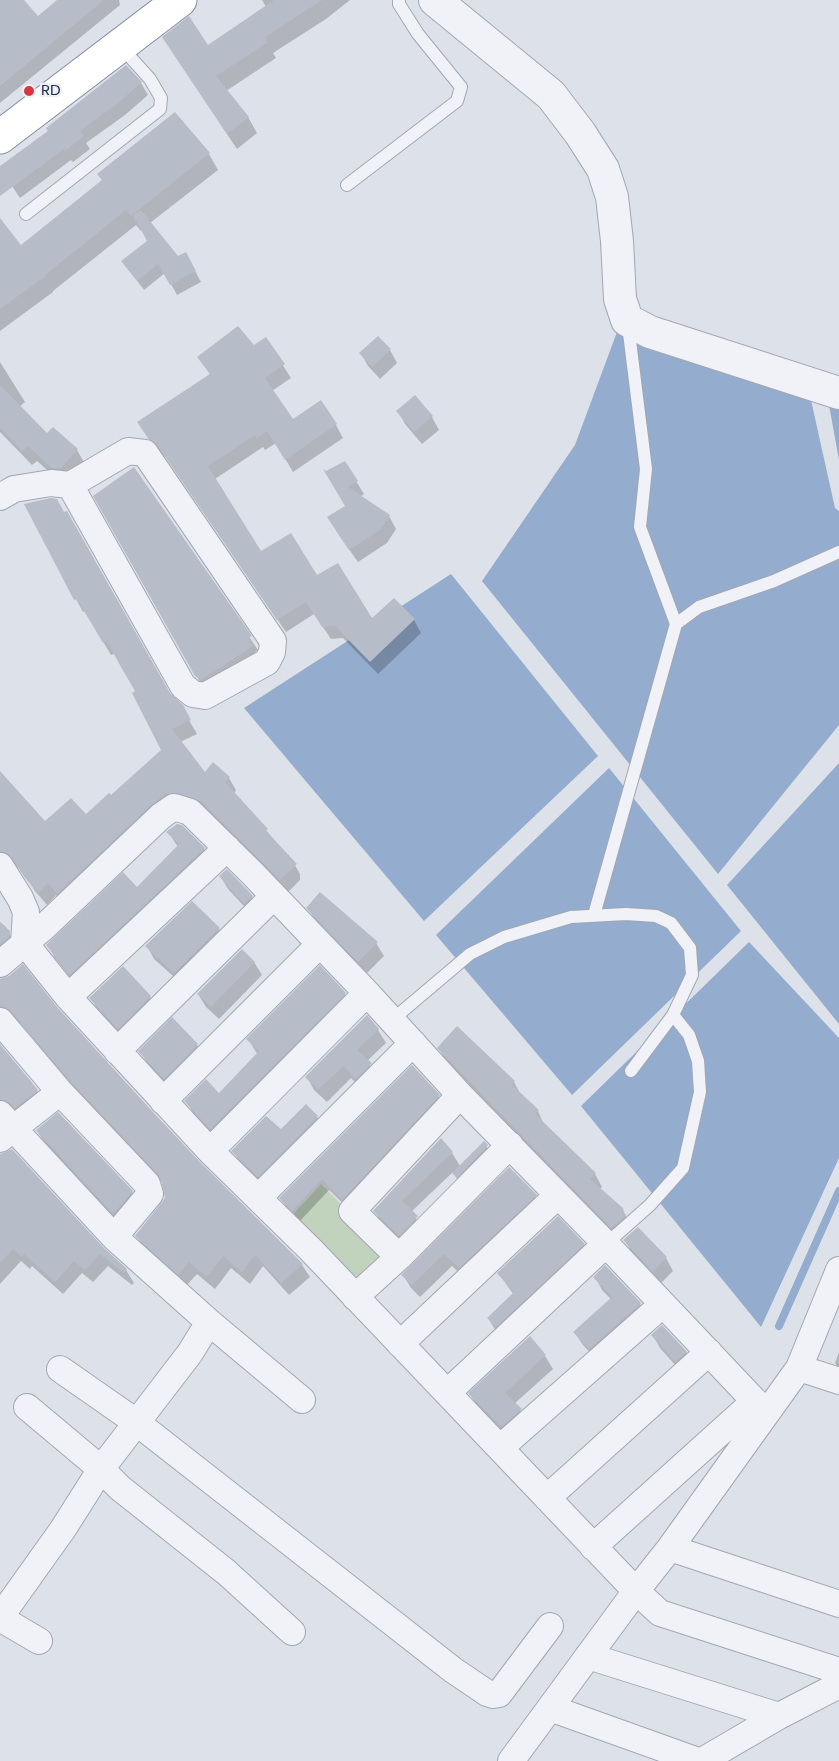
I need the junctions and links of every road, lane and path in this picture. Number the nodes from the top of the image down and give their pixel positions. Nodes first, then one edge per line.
1 (180, 0) edge
2 (399, 0) edge
3 (435, 0) edge
4 (120, 46) junction
5 (0, 137) edge
6 (347, 185) dead end
7 (26, 214) dead end
8 (627, 320) junction
9 (839, 393) edge
10 (70, 484) junction
11 (0, 497) edge
12 (839, 552) edge
13 (676, 624) junction
14 (227, 848) junction
15 (0, 866) edge
16 (274, 896) junction
17 (594, 915) junction
18 (24, 942) junction
19 (320, 944) junction
20 (0, 964) edge
21 (367, 993) junction
22 (68, 997) junction
23 (673, 1015) junction
24 (392, 1020) junction
25 (0, 1021) edge
26 (413, 1044) junction
27 (117, 1051) junction
28 (631, 1071) dead end
29 (60, 1092) junction
30 (460, 1095) junction
31 (163, 1101) junction
32 (4, 1127) edge
33 (510, 1145) junction
34 (210, 1151) junction
35 (557, 1196) junction
36 (258, 1198) junction
37 (114, 1237) junction
38 (606, 1245) junction
39 (399, 1257) junction
40 (839, 1270) edge
41 (355, 1298) junction
42 (662, 1305) junction
43 (209, 1322) junction
44 (400, 1344) junction
45 (709, 1352) junction
46 (799, 1368) junction
47 (60, 1370) dead end
48 (839, 1381) edge
49 (448, 1392) junction
50 (302, 1400) dead end
51 (27, 1407) dead end
52 (761, 1407) junction
53 (136, 1422) junction
54 (500, 1448) junction
55 (101, 1469) junction
56 (547, 1498) junction
57 (593, 1547) junction
58 (670, 1548) junction
59 (636, 1591) junction
60 (839, 1604) edge
61 (1, 1616) edge
62 (550, 1626) dead end
63 (292, 1632) dead end
64 (39, 1641) dead end
65 (588, 1656) junction
66 (839, 1671) edge
67 (839, 1685) edge
68 (550, 1708) junction
69 (779, 1716) junction
70 (511, 1761) edge
71 (700, 1761) edge

1 - 4 highway
2 - 6 lane
3 - 8 street
4 - 5 highway
4 - 7 lane
8 - 9 street
8 - 13 lane
10 - 10 street
10 - 11 street
12 - 13 lane
13 - 17 lane
14 - 16 street
14 - 18 street
14 - 22 street
15 - 18 street
16 - 19 street
16 - 27 street
17 - 23 lane
17 - 24 lane
18 - 20 street
18 - 22 street
19 - 21 street
19 - 31 street
21 - 24 street
21 - 34 street
22 - 27 street
23 - 28 lane
23 - 38 lane
24 - 26 street
25 - 29 street
26 - 30 street
26 - 36 street
27 - 31 street
29 - 32 street
29 - 37 street
30 - 33 street
30 - 39 street
31 - 34 street
32 - 37 street
33 - 35 street
33 - 39 street
34 - 36 street
35 - 38 street
35 - 44 street
36 - 41 street
37 - 43 street
38 - 42 street
38 - 49 street
39 - 41 street
40 - 46 street
41 - 44 street
42 - 45 street
42 - 54 street
43 - 50 street
43 - 53 street
44 - 49 street
45 - 52 street
45 - 56 street
46 - 48 street
46 - 52 street
47 - 53 street
49 - 54 street
51 - 55 street
52 - 57 street
52 - 58 street
53 - 55 street
53 - 62 street
54 - 56 street
55 - 61 street
55 - 63 street
56 - 57 street
57 - 59 street
58 - 59 street
58 - 60 street
59 - 65 street
59 - 66 street
61 - 64 street
65 - 68 street
65 - 69 street
67 - 69 street
68 - 70 street
68 - 71 street
69 - 71 street

